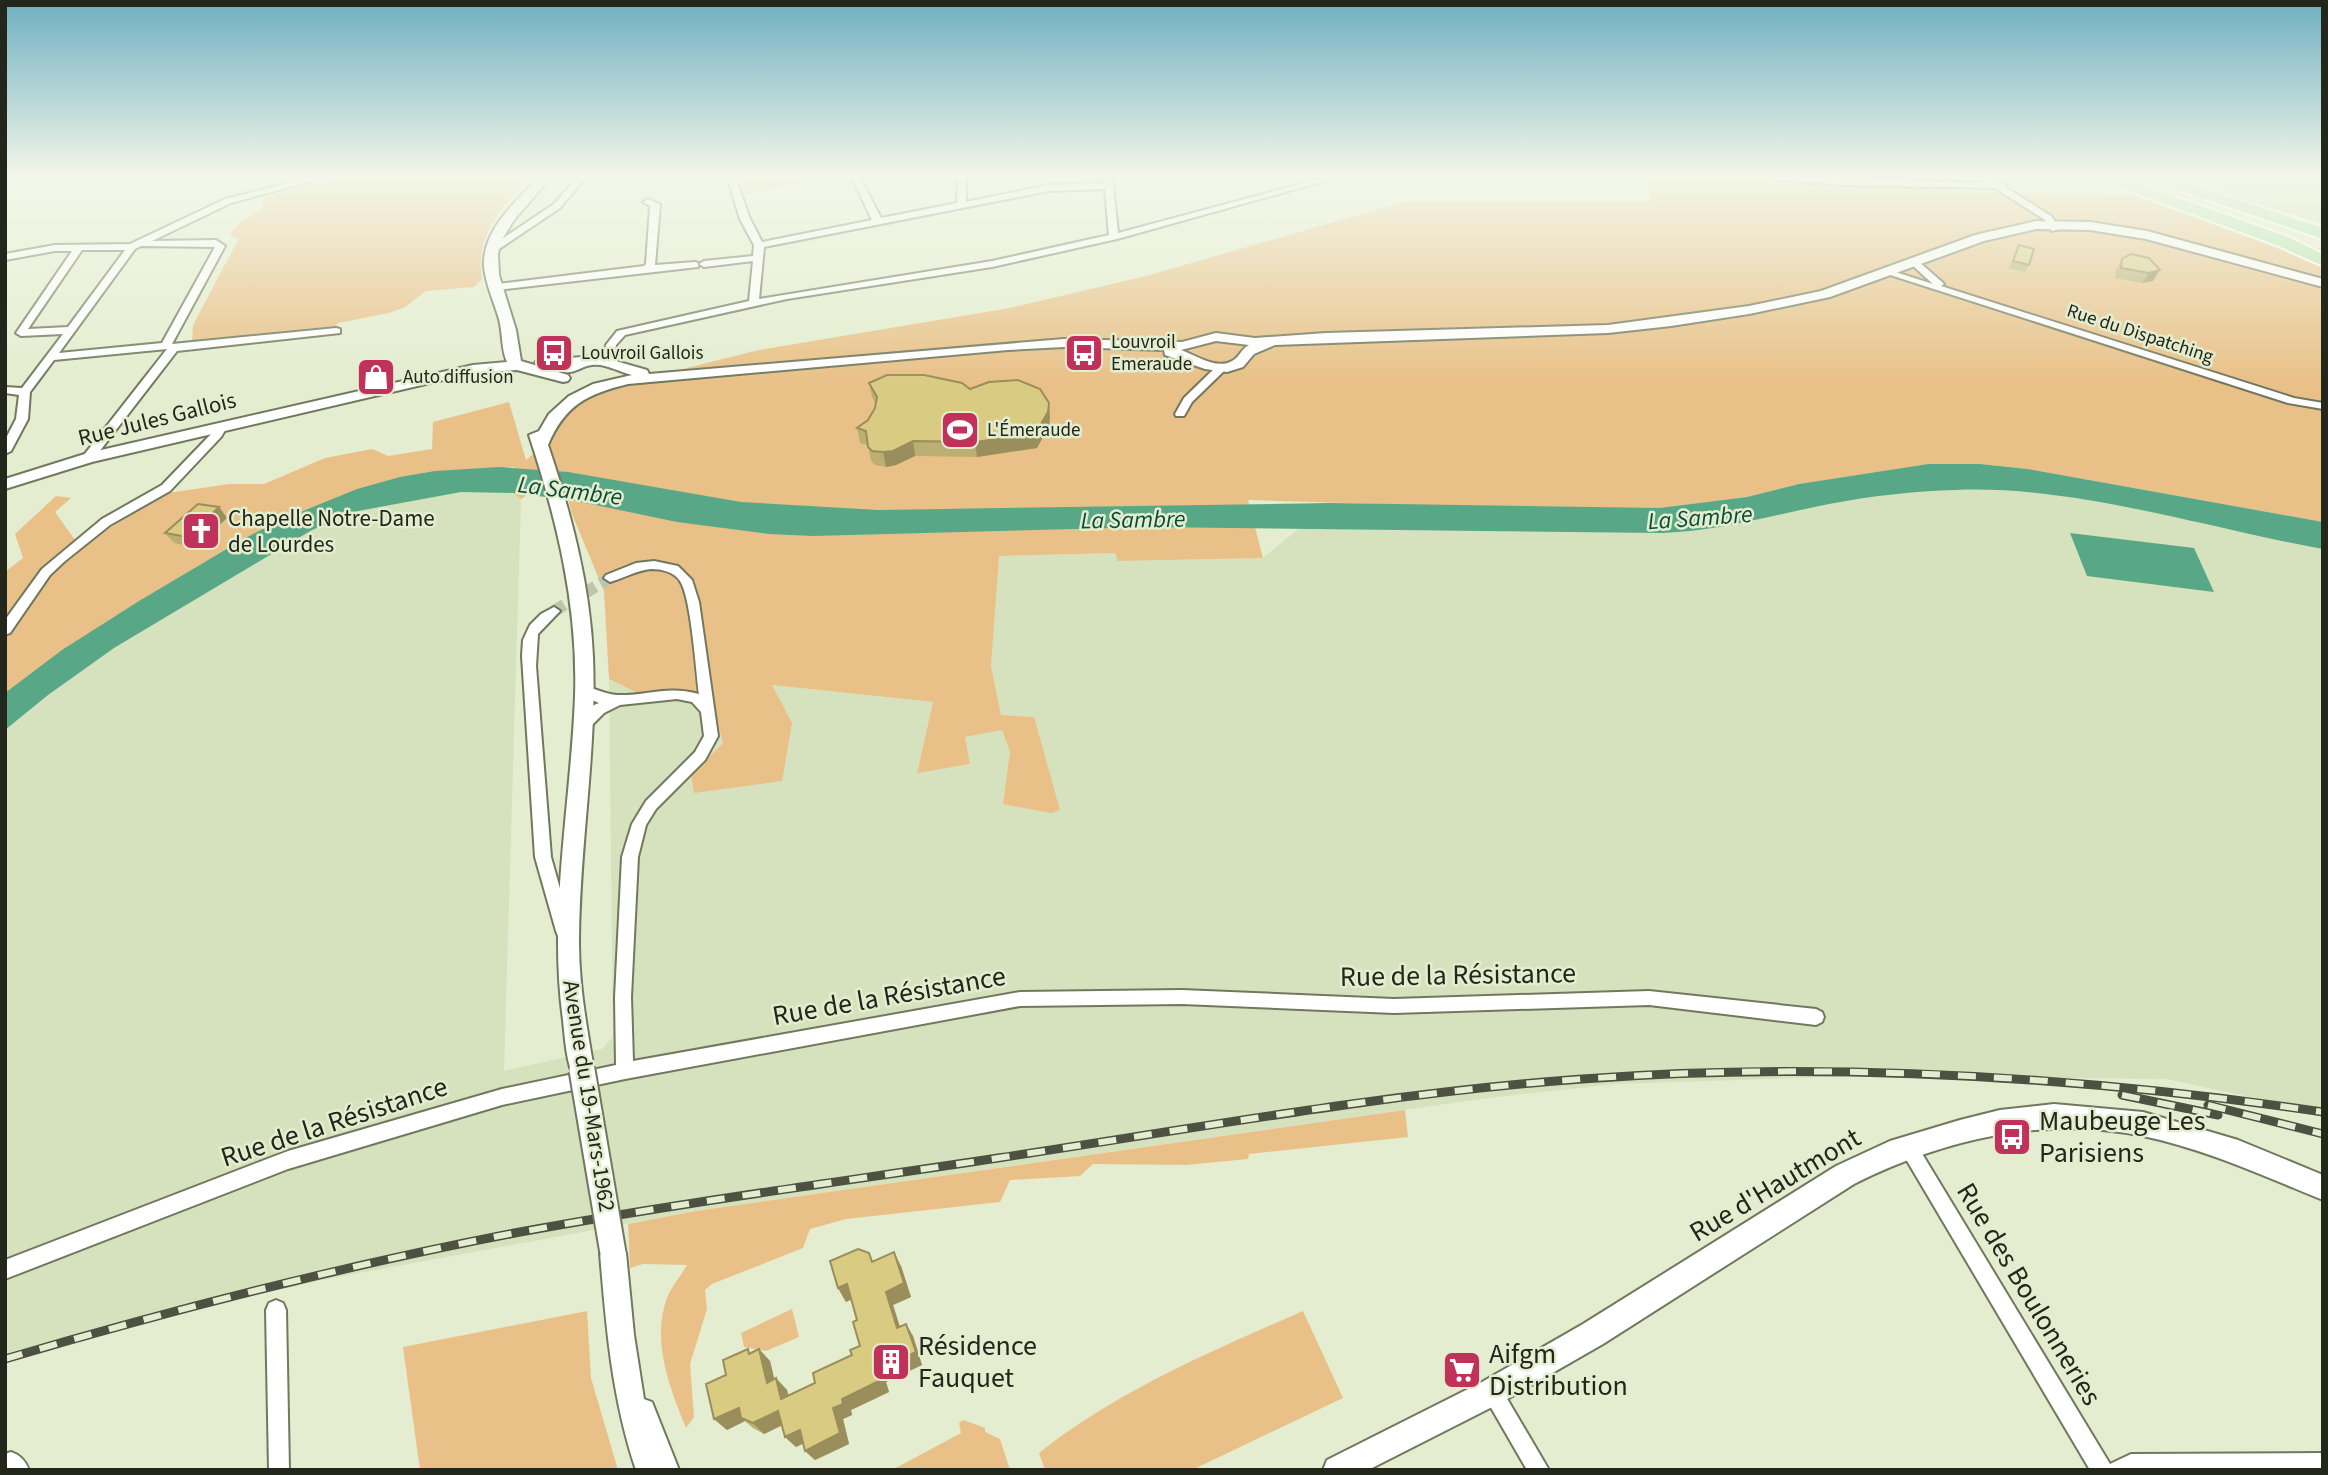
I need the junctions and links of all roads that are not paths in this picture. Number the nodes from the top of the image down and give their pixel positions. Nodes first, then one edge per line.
1 (168, 245) edge
2 (218, 245) edge
3 (495, 245) edge
4 (499, 245) edge
5 (652, 245) edge
6 (759, 245) edge
7 (1079, 245) edge
8 (1962, 245) edge
9 (2165, 245) edge
10 (2183, 245) edge
11 (2288, 245) edge
12 (137, 246) junction
13 (79, 248) junction
14 (493, 249) junction
15 (5, 257) edge
16 (758, 258) junction
17 (2323, 261) edge
18 (1909, 265) junction
19 (647, 269) junction
20 (1889, 272) junction
21 (1921, 282) junction
22 (2323, 283) edge
23 (497, 287) junction
24 (1949, 291) junction
25 (2323, 292) edge
26 (754, 303) junction
27 (72, 330) junction
28 (336, 331) dead end
29 (611, 345) junction
30 (170, 347) junction
31 (1243, 347) junction
32 (1196, 355) junction
33 (51, 357) junction
34 (595, 360) junction
35 (520, 362) junction
36 (579, 363) junction
37 (616, 365) junction
38 (1221, 368) junction
39 (747, 369) junction
40 (439, 371) junction
41 (564, 381) junction
42 (609, 384) junction
43 (5, 390) edge
44 (588, 391) junction
45 (26, 392) junction
46 (370, 392) junction
47 (1188, 400) junction
48 (321, 403) junction
49 (2323, 406) edge
50 (1180, 414) dead end
51 (221, 427) junction
52 (541, 449) junction
53 (5, 451) edge
54 (88, 458) junction
55 (5, 484) edge
56 (610, 578) tunnel mouth
57 (554, 611) tunnel mouth
58 (5, 630) edge
59 (584, 691) junction
60 (618, 700) junction
61 (709, 712) junction
62 (581, 727) junction
63 (568, 944) junction
64 (1816, 1017) dead end
65 (625, 1070) junction
66 (1909, 1148) junction
67 (2323, 1188) edge
68 (5, 1270) edge
69 (276, 1310) dead end
70 (627, 1375) junction
71 (1492, 1392) junction
72 (2323, 1463) edge
73 (5, 1464) edge
74 (2153, 1466) edge
75 (19, 1470) edge
76 (279, 1470) edge
77 (650, 1470) edge
78 (665, 1470) edge
79 (1337, 1470) edge
80 (1539, 1470) edge
81 (2102, 1470) edge
82 (2119, 1470) edge

1 - 12 street
2 - 30 street
3 - 14 street
4 - 14 street
5 - 19 street
6 - 16 street
7 - 26 street
8 - 18 street
9 - 25 street
10 - 22 street
11 - 17 highway
12 - 13 street
12 - 27 street
13 - 15 street
13 - 27 street
14 - 23 street
16 - 19 street
16 - 26 street
18 - 20 street
18 - 21 street, Rue du Dispatching
18 - 24 street, Rue du Dispatching
19 - 23 street
20 - 21 street, Rue du Dispatching
20 - 31 street
21 - 24 street, Rue du Dispatching
23 - 35 street
24 - 49 street, Rue du Dispatching
26 - 29 street
27 - 33 street
28 - 30 street
29 - 34 street
29 - 37 street
30 - 33 street
30 - 54 street
31 - 32 street
31 - 38 street
32 - 38 street
32 - 39 street
32 - 47 street
33 - 45 street
34 - 36 street, Rue Jules Gallois
34 - 37 street, Rue Jules Gallois
35 - 36 street, Rue Jules Gallois
35 - 40 street, Rue Jules Gallois
35 - 41 street, Rue Jules Gallois
35 - 46 street, Rue Jules Gallois
36 - 41 street
37 - 39 street
37 - 42 street
38 - 47 street
39 - 42 street
40 - 46 street
40 - 48 street, Rue Jules Gallois
41 - 44 street, Rue Jules Gallois
41 - 52 street
42 - 44 street
43 - 45 street
44 - 52 street
45 - 53 street
46 - 48 street, Rue Jules Gallois
47 - 50 street
48 - 51 street, Rue Jules Gallois
51 - 54 street, Rue Jules Gallois
51 - 58 street
52 - 59 street, Avenue du 19-Mars-1962
54 - 55 street, Rue Jules Gallois
56 - 61 street
57 - 63 street
59 - 60 street
59 - 62 street, Avenue du 19-Mars-1962
60 - 61 street
60 - 62 street
61 - 65 street
62 - 63 street, Avenue du 19-Mars-1962
63 - 70 street, Avenue du 19-Mars-1962, bridge
64 - 65 street, Rue de la Résistance
65 - 68 street, Rue de la Résistance
66 - 67 street, Rue d'Hautmont
66 - 71 street, Rue d'Hautmont
66 - 81 street, Rue des Boulonneries
69 - 76 street
70 - 77 street
70 - 78 street
71 - 79 street, Rue d'Hautmont
71 - 80 street
72 - 74 street
73 - 75 street
74 - 82 street

